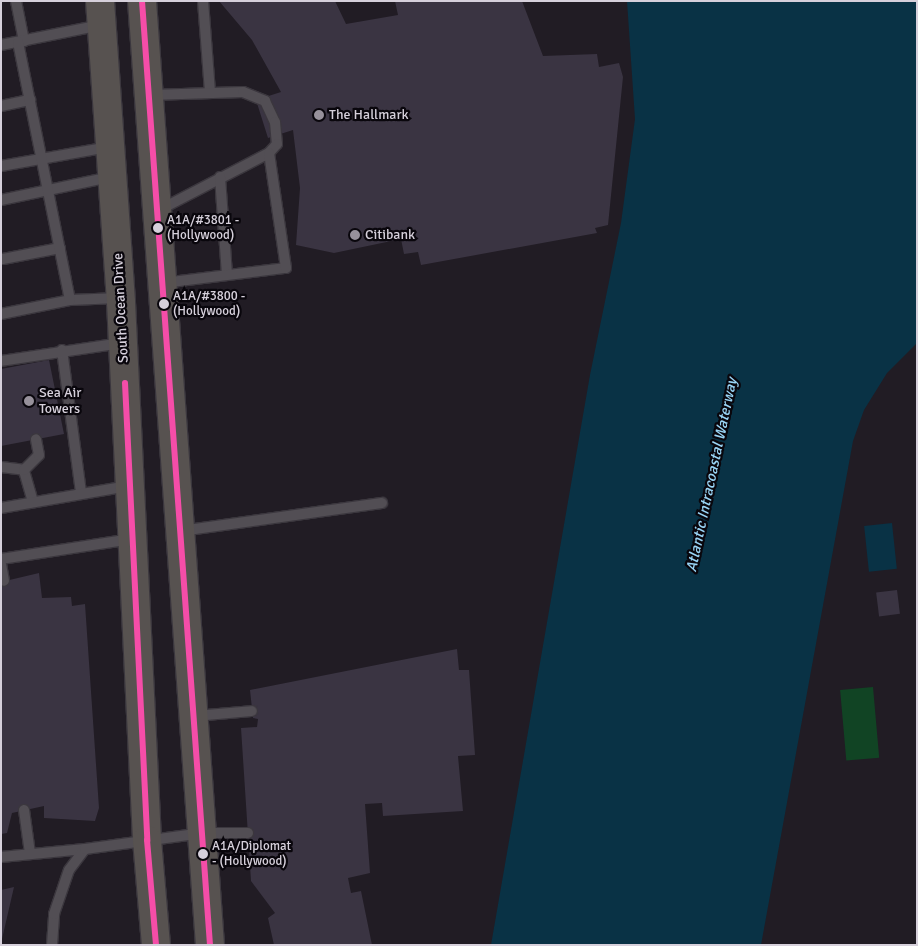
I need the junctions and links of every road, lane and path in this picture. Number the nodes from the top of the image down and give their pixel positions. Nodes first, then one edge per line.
1 (16, 1) edge
2 (142, 1) edge
3 (203, 1) edge
4 (101, 13) edge
5 (21, 42) junction
6 (1, 46) edge
7 (210, 93) junction
8 (148, 95) junction
9 (30, 100) junction
10 (1, 106) edge
11 (110, 147) junction
12 (269, 153) junction
13 (42, 160) junction
14 (1, 166) edge
15 (112, 177) junction
16 (220, 177) junction
17 (49, 190) junction
18 (1, 200) edge
19 (156, 212) junction
20 (60, 248) junction
21 (3, 259) dead end
22 (227, 274) junction
23 (160, 283) junction
24 (121, 293) junction
25 (70, 300) junction
26 (1, 314) edge
27 (123, 343) junction
28 (164, 344) junction
29 (62, 350) junction
30 (1, 361) edge
31 (36, 440) dead end
32 (1, 467) edge
33 (24, 470) junction
34 (130, 486) junction
35 (81, 493) junction
36 (32, 502) junction
37 (382, 503) dead end
38 (1, 508) edge
39 (179, 532) junction
40 (132, 539) junction
41 (1, 559) edge
42 (1, 564) edge
43 (4, 581) dead end
44 (252, 711) dead end
45 (194, 716) junction
46 (24, 810) dead end
47 (203, 833) junction
48 (248, 833) dead end
49 (147, 840) junction
50 (85, 849) junction
51 (30, 853) junction
52 (1, 857) edge
53 (52, 945) edge
54 (156, 945) edge
55 (210, 945) edge

1 - 5 lane
2 - 8 main road
3 - 7 lane
4 - 5 lane
4 - 11 main road, South Ocean Drive
5 - 6 lane
5 - 9 lane
7 - 8 lane
7 - 12 lane
8 - 19 main road
9 - 10 lane
9 - 13 lane
11 - 13 lane
11 - 15 main road, South Ocean Drive
12 - 16 lane
12 - 22 lane
13 - 14 lane
13 - 17 lane
15 - 17 lane
15 - 24 main road, South Ocean Drive
16 - 19 lane
16 - 22 lane
17 - 18 lane
17 - 20 lane
19 - 23 main road
20 - 21 lane
20 - 25 lane
22 - 23 lane
23 - 28 main road
24 - 25 lane
24 - 27 main road, South Ocean Drive
24 - 28 main road
25 - 26 lane
27 - 29 lane
27 - 34 main road, South Ocean Drive
28 - 39 main road
29 - 30 lane
29 - 35 lane
31 - 33 lane
32 - 33 lane
33 - 36 lane
34 - 35 lane
34 - 40 main road, South Ocean Drive
35 - 36 lane
36 - 38 lane
37 - 39 lane
39 - 45 main road
40 - 41 lane
40 - 49 main road, South Ocean Drive
42 - 43 lane
44 - 45 lane
45 - 47 main road
46 - 51 lane
47 - 48 lane
47 - 49 lane
47 - 55 main road
49 - 50 lane
49 - 54 main road, South Ocean Drive
50 - 51 lane
50 - 53 lane
51 - 52 lane

